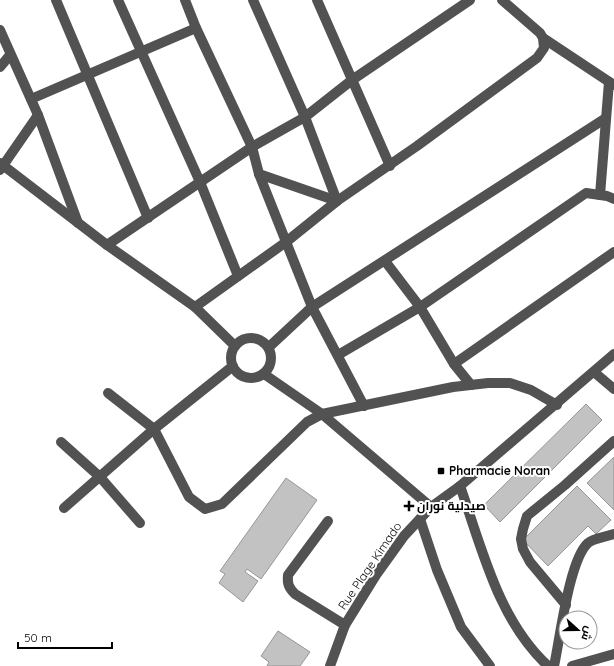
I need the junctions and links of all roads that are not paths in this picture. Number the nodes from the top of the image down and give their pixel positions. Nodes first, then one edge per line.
1 (56, 0) edge
2 (118, 0) edge
3 (185, 0) edge
4 (253, 0) edge
5 (317, 0) edge
6 (470, 0) edge
7 (502, 0) edge
8 (196, 28) junction
9 (0, 30) edge
10 (543, 38) junction
11 (141, 52) junction
12 (10, 54) junction
13 (0, 67) edge
14 (87, 76) junction
15 (352, 80) junction
16 (611, 83) edge
17 (31, 99) junction
18 (38, 115) junction
19 (305, 117) junction
20 (606, 118) junction
21 (252, 147) junction
22 (1, 166) edge
23 (390, 166) junction
24 (259, 174) junction
25 (200, 182) junction
26 (600, 195) junction
27 (614, 199) edge
28 (337, 202) junction
29 (148, 218) junction
30 (78, 223) junction
31 (286, 242) junction
32 (107, 245) junction
33 (614, 252) edge
34 (385, 261) junction
35 (238, 276) junction
36 (312, 307) junction
37 (420, 307) junction
38 (195, 308) junction
39 (235, 346) junction
40 (269, 347) junction
41 (614, 354) edge
42 (338, 355) junction
43 (454, 364) junction
44 (233, 366) junction
45 (594, 372) junction
46 (264, 374) junction
47 (471, 385) junction
48 (614, 389) edge
49 (108, 393) dead end
50 (557, 405) junction
51 (364, 406) junction
52 (322, 414) junction
53 (154, 429) junction
54 (614, 441) edge
55 (61, 442) dead end
56 (100, 477) junction
57 (460, 486) junction
58 (431, 507) junction
59 (64, 508) dead end
60 (420, 519) junction
61 (328, 520) dead end
62 (140, 523) dead end
63 (614, 534) edge
64 (566, 605) junction
65 (345, 625) junction
66 (614, 654) edge
67 (330, 666) edge
68 (490, 666) edge
69 (548, 666) edge
70 (554, 666) edge
71 (572, 666) edge

1 - 14 street
2 - 11 street
3 - 8 street
4 - 19 street
5 - 15 street
6 - 15 street
7 - 10 street
8 - 11 street
8 - 21 street
9 - 12 street
10 - 16 street
10 - 23 street
11 - 14 street
11 - 25 street
12 - 13 street
12 - 17 street
14 - 17 street
14 - 29 street
15 - 19 street
15 - 23 street
16 - 20 street
17 - 18 street
18 - 22 street
18 - 30 street
19 - 21 street
19 - 28 street
20 - 26 street
20 - 34 street
21 - 24 street
21 - 25 street
22 - 30 street
23 - 28 street
24 - 28 street
24 - 31 street
25 - 29 street
25 - 35 street
26 - 27 street
26 - 37 street
28 - 31 street
29 - 32 street
30 - 32 street
31 - 35 street
31 - 36 street
32 - 38 street
33 - 43 street
34 - 36 street
34 - 37 street
35 - 38 street
36 - 40 street
36 - 42 street
37 - 42 street
37 - 43 street
38 - 39 street
39 - 40 street
39 - 44 street
40 - 46 street
41 - 45 street, Rue Plage Kimado
42 - 51 street
43 - 47 street
44 - 46 street
44 - 53 street
45 - 48 street
45 - 50 street, Rue Plage Kimado
46 - 52 street
47 - 50 street
47 - 51 street
49 - 53 street
50 - 57 street, Rue Plage Kimado
51 - 52 street
52 - 53 street
52 - 58 street
53 - 56 street
54 - 64 street
55 - 56 street
56 - 59 street
56 - 62 street
57 - 58 street, Rue Plage Kimado
57 - 69 street
58 - 60 street, Rue Plage Kimado
60 - 65 street, Rue Plage Kimado
60 - 68 street
61 - 65 street
63 - 64 street
64 - 70 street
65 - 67 street, Rue Plage Kimado
66 - 71 street

